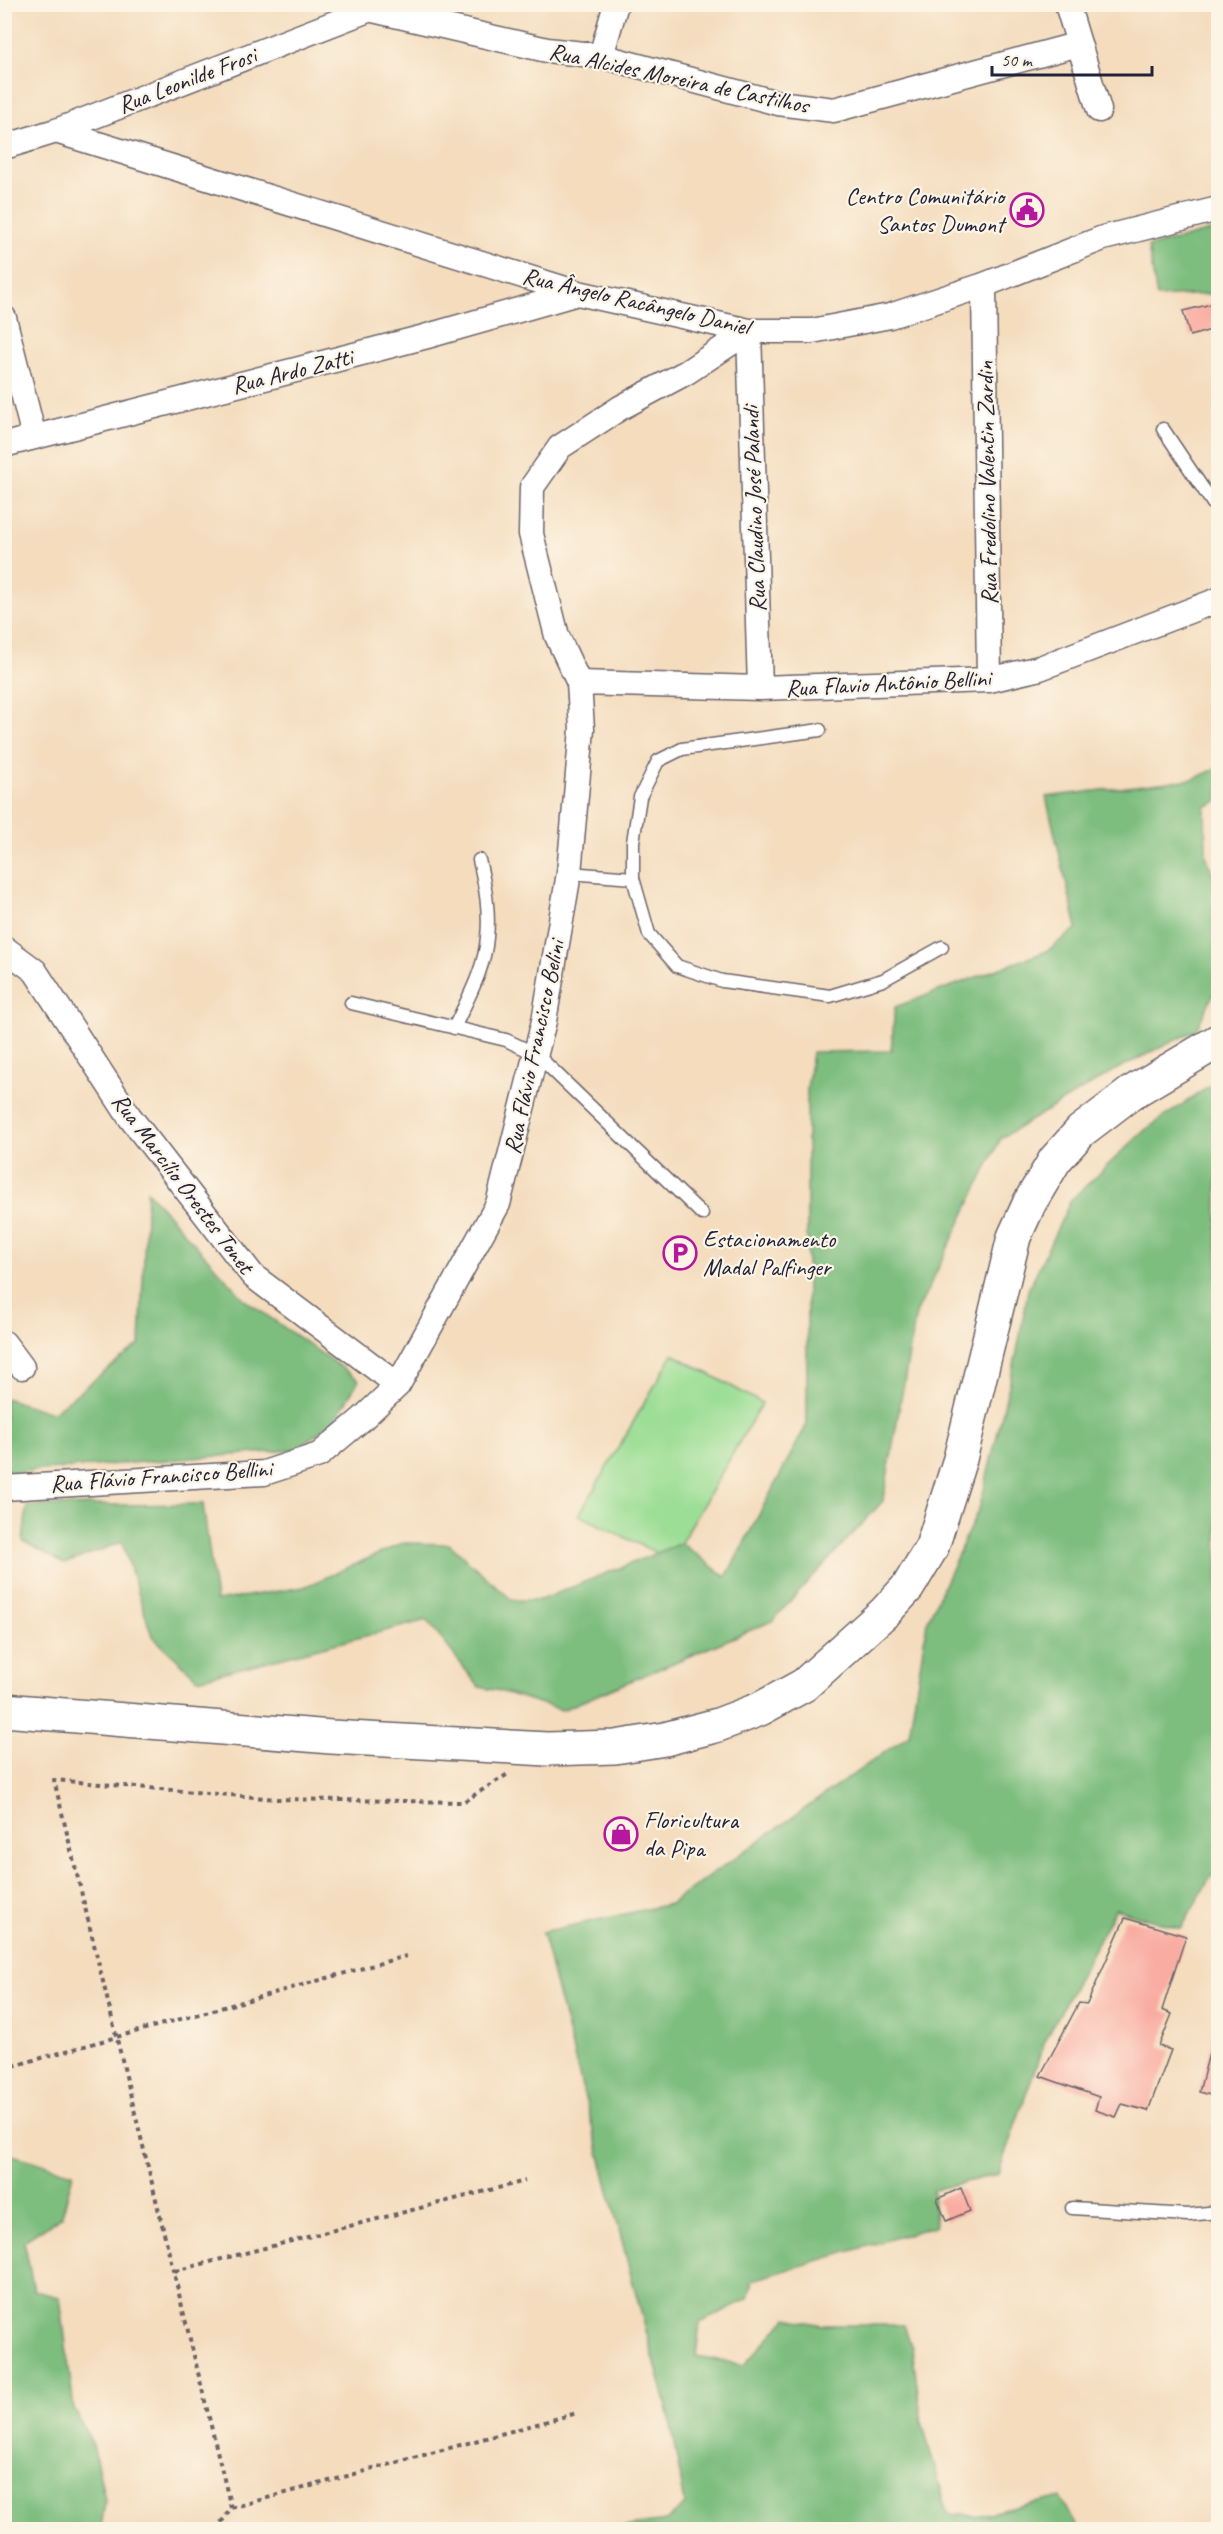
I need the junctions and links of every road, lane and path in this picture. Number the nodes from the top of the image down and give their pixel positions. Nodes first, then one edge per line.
1 (616, 4) edge
2 (1067, 4) edge
3 (358, 7) edge
4 (1079, 44) junction
5 (601, 56) junction
6 (1099, 110) dead end
7 (56, 130) junction
8 (4, 147) edge
9 (1218, 209) edge
10 (984, 285) junction
11 (578, 293) junction
12 (4, 318) edge
13 (749, 331) junction
14 (1163, 429) dead end
15 (34, 437) junction
16 (4, 445) edge
17 (1218, 511) edge
18 (1218, 600) edge
19 (989, 680) junction
20 (579, 683) junction
21 (760, 688) junction
22 (820, 730) dead end
23 (479, 860) dead end
24 (569, 873) junction
25 (633, 878) junction
26 (942, 947) dead end
27 (4, 948) edge
28 (351, 1003) dead end
29 (454, 1028) junction
30 (1218, 1041) edge
31 (536, 1054) junction
32 (702, 1214) dead end
33 (4, 1343) edge
34 (22, 1367) dead end
35 (398, 1384) junction
36 (4, 1488) edge
37 (4, 1710) edge
38 (509, 1773) dead end
39 (406, 1956) dead end
40 (117, 2037) junction
41 (14, 2066) dead end
42 (525, 2181) dead end
43 (1072, 2208) dead end
44 (1218, 2212) edge
45 (175, 2271) junction
46 (577, 2413) dead end
47 (231, 2508) junction
48 (216, 2529) edge

1 - 5 street
2 - 4 street
3 - 5 street, Rua Alcides Moreira de Castilhos
3 - 7 street, Rua Leonilde Frosi
4 - 5 street, Rua Alcides Moreira de Castilhos
4 - 6 street
7 - 8 street, Rua Leonilde Frosi
7 - 11 street, Rua Ângelo Racângelo Daniel
9 - 10 street, Rua Ângelo Racângelo Daniel
10 - 13 street, Rua Ângelo Racângelo Daniel
10 - 19 street, Rua Fredolino Valentin Zardin
11 - 13 street, Rua Ângelo Racângelo Daniel
11 - 15 street, Rua Ardo Zatti
12 - 15 street
13 - 20 street
13 - 21 street, Rua Claudino José Palandi
14 - 17 lane
15 - 16 street, Rua Ardo Zatti
18 - 19 street, Rua Flavio Antônio Bellini
19 - 21 street, Rua Flavio Antônio Bellini
20 - 21 street, Rua Flavio Antônio Bellini
20 - 24 street, Rua Flávio Francisco Belini
22 - 25 lane
23 - 29 lane
24 - 25 lane
24 - 31 street, Rua Flávio Francisco Belini
25 - 26 lane
27 - 35 street, Rua Marcílio Orestes Tonet
28 - 29 lane
29 - 31 lane
30 - 37 main road
31 - 32 lane
31 - 35 street, Rua Flávio Francisco Belini
33 - 34 street
35 - 36 street, Rua Flávio Francisco Bellini
38 - 40 path
39 - 40 path
40 - 41 path
40 - 45 path
42 - 45 path
43 - 44 lane
45 - 47 path
46 - 47 path
47 - 48 path

